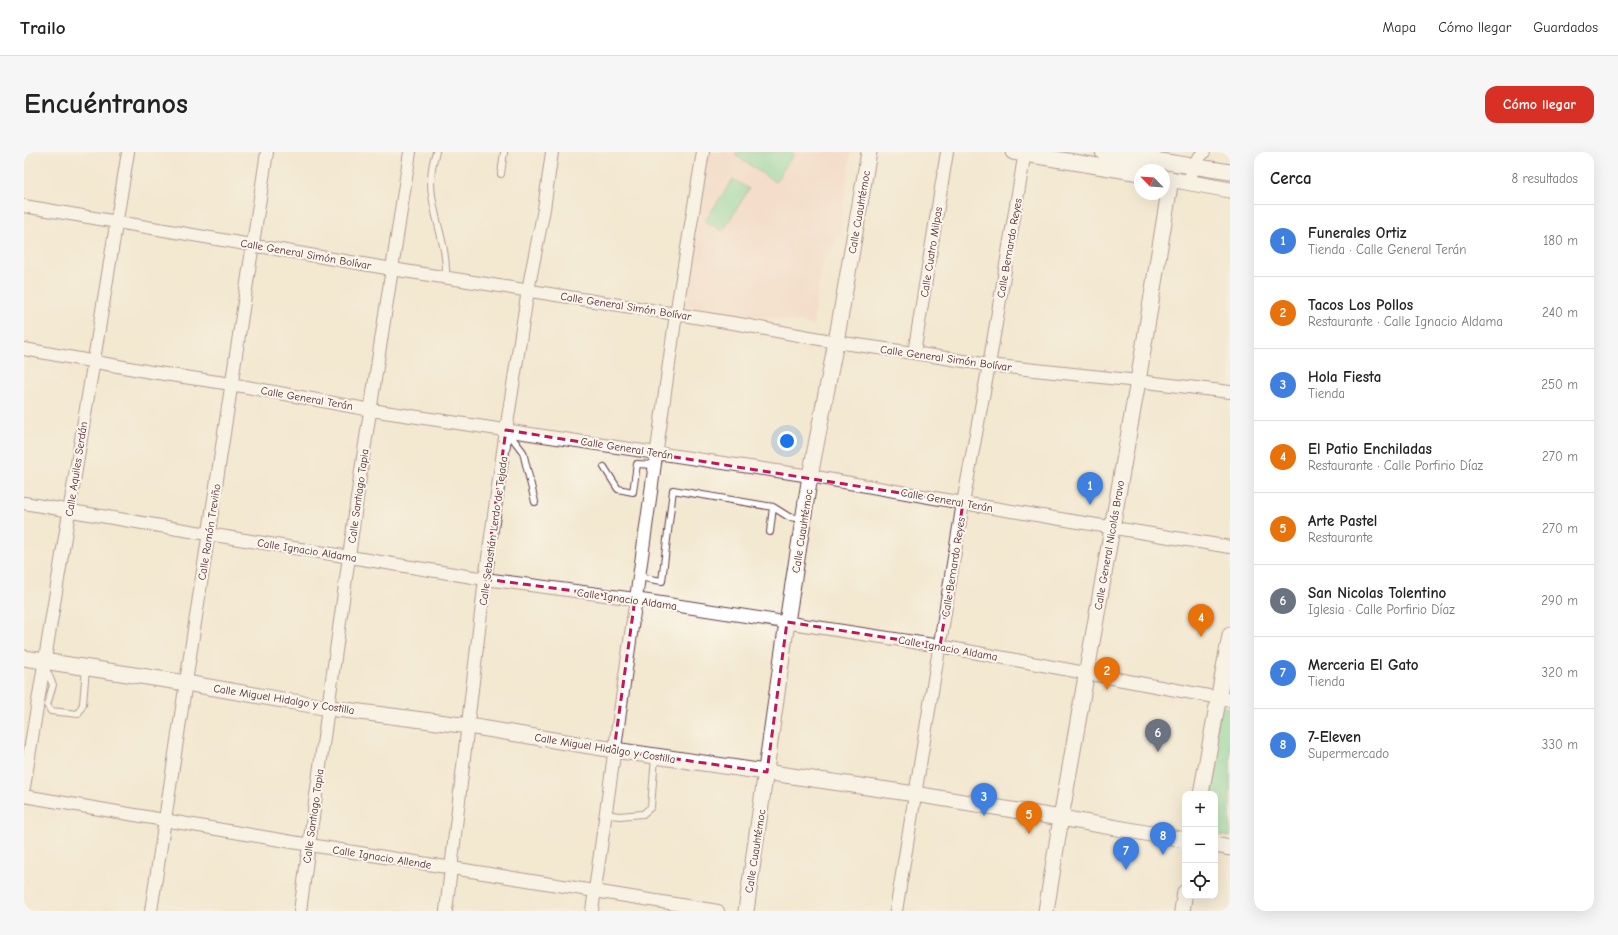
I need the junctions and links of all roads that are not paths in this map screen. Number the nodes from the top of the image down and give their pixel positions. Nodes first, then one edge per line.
1 (128, 152) edge
2 (267, 152) edge
3 (410, 152) edge
4 (436, 152) edge
5 (504, 152) edge
6 (552, 152) edge
7 (703, 152) edge
8 (869, 152) edge
9 (947, 152) edge
10 (1103, 152) edge
11 (1204, 152) edge
12 (1021, 153) edge
13 (1155, 156) edge
14 (1192, 166) junction
15 (1134, 172) edge
16 (1230, 172) edge
17 (501, 174) dead end
18 (1170, 179) edge
19 (1190, 183) junction
20 (1230, 190) edge
21 (1164, 200) edge
22 (24, 206) edge
23 (116, 222) junction
24 (253, 245) junction
25 (392, 269) junction
26 (446, 277) junction
27 (528, 290) junction
28 (676, 314) junction
29 (836, 342) junction
30 (24, 349) edge
31 (914, 353) junction
32 (93, 361) junction
33 (989, 365) junction
34 (1138, 381) junction
35 (232, 384) junction
36 (1230, 392) edge
37 (371, 410) junction
38 (506, 430) junction
39 (656, 453) junction
40 (654, 465) junction
41 (604, 467) dead end
42 (810, 476) junction
43 (535, 502) dead end
44 (24, 503) edge
45 (963, 503) junction
46 (773, 507) junction
47 (69, 511) junction
48 (804, 519) junction
49 (1113, 527) junction
50 (770, 532) dead end
51 (208, 534) junction
52 (1230, 547) edge
53 (349, 557) junction
54 (638, 577) junction
55 (486, 579) junction
56 (635, 599) junction
57 (787, 622) junction
58 (1230, 635) edge
59 (940, 646) junction
60 (24, 658) edge
61 (44, 661) junction
62 (86, 668) junction
63 (1086, 673) junction
64 (186, 683) junction
65 (1224, 699) edge
66 (329, 708) junction
67 (468, 726) junction
68 (614, 750) junction
69 (655, 756) junction
70 (767, 772) junction
71 (24, 787) edge
72 (1202, 791) edge
73 (915, 794) junction
74 (24, 796) edge
75 (606, 814) junction
76 (1061, 818) junction
77 (165, 820) junction
78 (1182, 839) edge
79 (310, 845) junction
80 (1218, 846) edge
81 (1230, 848) edge
82 (452, 868) junction
83 (595, 891) junction
84 (1184, 899) edge
85 (151, 911) edge
86 (300, 911) edge
87 (446, 911) edge
88 (592, 911) edge
89 (718, 911) edge
90 (746, 911) edge
91 (896, 911) edge
92 (1046, 911) edge
93 (1182, 911) edge

1 - 23 street, Calle Aquiles Serdán
2 - 24 street, Calle Ramón Treviño
3 - 25 street, Calle Santiago Tapia
4 - 26 lane
5 - 17 lane
6 - 27 street, Calle Sebastián Lerdo de Tejada
7 - 28 street
8 - 29 street, Calle Cuauhtémoc
9 - 31 street, Calle Cuatro Milpas
10 - 13 street
11 - 14 street
12 - 15 street
12 - 33 street, Calle Bernardo Reyes
13 - 14 street
14 - 16 street
14 - 19 street
18 - 19 street
19 - 20 street
21 - 34 street, Calle General Nicolás Bravo
22 - 23 street, Calle General Simón Bolívar
23 - 24 street, Calle General Simón Bolívar
23 - 32 street, Calle Aquiles Serdán
24 - 25 street, Calle General Simón Bolívar
24 - 35 street, Calle Ramón Treviño
25 - 26 street, Calle General Simón Bolívar
25 - 37 street, Calle Santiago Tapia
26 - 27 street, Calle General Simón Bolívar
27 - 28 street, Calle General Simón Bolívar
27 - 38 street, Calle Sebastián Lerdo de Tejada
28 - 29 street, Calle General Simón Bolívar
28 - 39 street
29 - 31 street, Calle General Simón Bolívar
29 - 42 street, Calle Cuauhtémoc
30 - 32 street, Calle General Terán
31 - 33 street, Calle General Simón Bolívar
32 - 35 street, Calle General Terán
32 - 47 street, Calle Aquiles Serdán
33 - 34 street, Calle General Simón Bolívar
33 - 45 street, Calle Bernardo Reyes
34 - 36 street, Calle General Simón Bolívar
34 - 49 street, Calle General Nicolás Bravo
35 - 37 street, Calle General Terán
35 - 51 street, Calle Ramón Treviño
37 - 38 street, Calle General Terán
37 - 53 street, Calle Santiago Tapia
38 - 39 street, Calle General Terán
38 - 43 lane
38 - 55 street, Calle Sebastián Lerdo de Tejada
39 - 40 street
39 - 42 street, Calle General Terán
40 - 41 lane
40 - 54 street
42 - 45 street, Calle General Terán
42 - 48 street, Calle Cuauhtémoc
44 - 47 street, Calle Ignacio Aldama
45 - 49 street, Calle General Terán
45 - 59 street, Calle Bernardo Reyes
46 - 48 lane
46 - 50 lane
46 - 54 lane
47 - 51 street, Calle Ignacio Aldama
47 - 61 street, Calle Aquiles Serdán
48 - 57 street, Calle Cuauhtémoc
49 - 52 street, Calle General Terán
49 - 63 street, Calle General Nicolás Bravo
51 - 53 street, Calle Ignacio Aldama
51 - 64 street, Calle Ramón Treviño
53 - 55 street, Calle Ignacio Aldama
53 - 66 street, Calle Santiago Tapia
54 - 56 street
55 - 56 street, Calle Ignacio Aldama
55 - 67 street, Calle Sebastián Lerdo de Tejada
56 - 57 street, Calle Ignacio Aldama
56 - 68 street
57 - 59 street, Calle Ignacio Aldama
57 - 70 street, Calle Cuauhtémoc
58 - 65 street
59 - 63 street, Calle Ignacio Aldama
59 - 73 street, Calle Bernardo Reyes
60 - 61 street, Calle Miguel Hidalgo y Costilla
61 - 62 street, Calle Miguel Hidalgo y Costilla
61 - 62 lane
61 - 71 street, Calle Aquiles Serdán
62 - 64 street, Calle Miguel Hidalgo y Costilla
63 - 65 street, Calle Ignacio Aldama
63 - 76 street, Calle General Nicolás Bravo
64 - 66 street, Calle Miguel Hidalgo y Costilla
64 - 77 street, Calle Ramón Treviño
65 - 72 street
66 - 67 street, Calle Miguel Hidalgo y Costilla
66 - 79 street, Calle Santiago Tapia
67 - 68 street, Calle Miguel Hidalgo y Costilla
67 - 82 street, Calle Sebastián Lerdo de Tejada
68 - 69 street, Calle Miguel Hidalgo y Costilla
68 - 75 street
69 - 70 street, Calle Miguel Hidalgo y Costilla
69 - 75 lane
70 - 73 street, Calle Miguel Hidalgo y Costilla
70 - 90 street, Calle Cuauhtémoc
73 - 76 street, Calle Miguel Hidalgo y Costilla
73 - 91 street, Calle Bernardo Reyes
74 - 77 street, Calle Ignacio Allende
75 - 83 street
76 - 78 street, Calle Miguel Hidalgo y Costilla
76 - 92 street, Calle General Nicolás Bravo
77 - 79 street, Calle Ignacio Allende
77 - 85 street, Calle Ramón Treviño
79 - 82 street, Calle Ignacio Allende
79 - 86 street, Calle Santiago Tapia
80 - 81 street
82 - 83 street, Calle Ignacio Allende
82 - 87 street, Calle Sebastián Lerdo de Tejada
83 - 88 street
83 - 89 street, Calle Ignacio Allende
84 - 93 street

